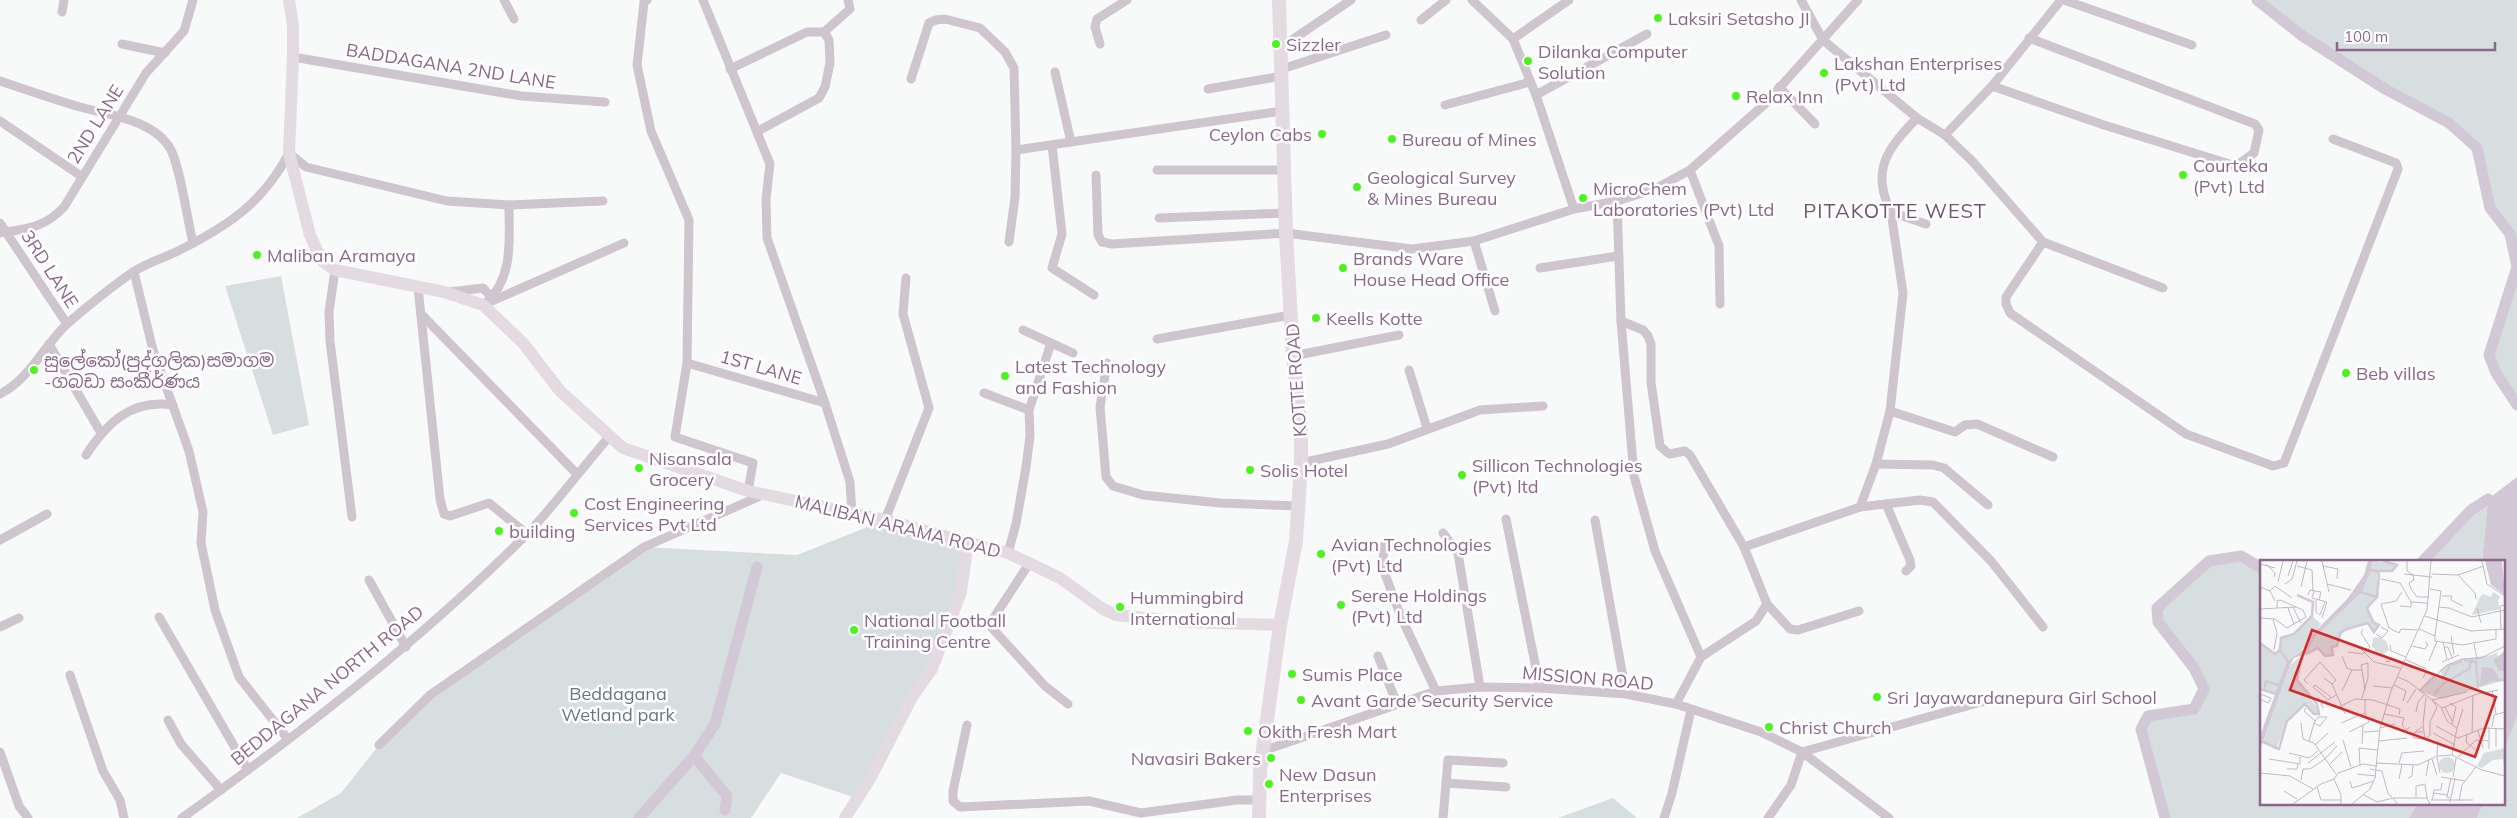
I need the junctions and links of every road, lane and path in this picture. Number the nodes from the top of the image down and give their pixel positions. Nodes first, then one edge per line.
1 (64, 0) edge
2 (193, 0) edge
3 (289, 0) edge
4 (504, 0) edge
5 (647, 0) edge
6 (703, 0) edge
7 (848, 0) edge
8 (1127, 0) edge
9 (1279, 0) edge
10 (1351, 0) edge
11 (1446, 0) edge
12 (1472, 0) edge
13 (1569, 0) edge
14 (1801, 0) edge
15 (1858, 0) edge
16 (2063, 0) edge
17 (62, 12) dead end
18 (514, 19) dead end
19 (1422, 20) dead end
20 (824, 32) junction
21 (1647, 34) dead end
22 (1386, 35) dead end
23 (2029, 38) junction
24 (1513, 39) junction
25 (1823, 40) junction
26 (122, 44) dead end
27 (1100, 44) dead end
28 (2192, 45) dead end
29 (1280, 48) junction
30 (165, 53) junction
31 (293, 57) junction
32 (730, 69) junction
33 (1055, 72) dead end
34 (1282, 73) junction
35 (911, 79) dead end
36 (0, 81) edge
37 (1530, 82) junction
38 (1992, 86) junction
39 (1779, 87) junction
40 (1208, 90) dead end
41 (1536, 95) junction
42 (604, 102) dead end
43 (1445, 105) dead end
44 (1282, 111) junction
45 (119, 116) junction
46 (1917, 118) junction
47 (0, 121) edge
48 (1815, 124) dead end
49 (758, 131) junction
50 (1946, 135) junction
51 (2333, 139) dead end
52 (1071, 142) junction
53 (1052, 145) junction
54 (1016, 150) junction
55 (288, 152) junction
56 (1157, 170) dead end
57 (1285, 170) junction
58 (1690, 170) junction
59 (1096, 175) dead end
60 (81, 176) junction
61 (603, 201) dead end
62 (1617, 201) junction
63 (510, 205) junction
64 (1574, 209) junction
65 (1891, 212) junction
66 (1286, 213) junction
67 (1159, 218) dead end
68 (0, 223) edge
69 (1926, 224) dead end
70 (3, 232) edge
71 (1286, 233) junction
72 (1474, 241) junction
73 (1009, 242) dead end
74 (2043, 242) junction
75 (193, 243) junction
76 (624, 243) dead end
77 (1618, 256) junction
78 (1540, 268) dead end
79 (335, 270) junction
80 (134, 272) junction
81 (906, 278) dead end
82 (418, 287) junction
83 (2163, 288) dead end
84 (1094, 295) dead end
85 (487, 301) junction
86 (1720, 304) dead end
87 (1495, 311) dead end
88 (421, 314) junction
89 (1291, 315) junction
90 (1621, 321) junction
91 (66, 324) junction
92 (1023, 330) dead end
93 (1399, 335) dead end
94 (1156, 339) dead end
95 (1050, 343) junction
96 (49, 344) junction
97 (1073, 353) dead end
98 (1293, 356) junction
99 (687, 363) junction
100 (1107, 363) dead end
101 (1409, 370) dead end
102 (984, 393) dead end
103 (0, 394) edge
104 (825, 403) junction
105 (173, 405) junction
106 (1543, 406) dead end
107 (1029, 410) junction
108 (1890, 411) junction
109 (1427, 428) junction
110 (101, 433) junction
111 (609, 437) junction
112 (86, 455) dead end
113 (2053, 457) dead end
114 (1301, 462) junction
115 (1876, 464) junction
116 (577, 474) junction
117 (748, 491) junction
118 (765, 494) junction
119 (1886, 504) junction
120 (1298, 506) junction
121 (1988, 506) dead end
122 (1860, 507) junction
123 (47, 514) dead end
124 (852, 514) junction
125 (352, 517) dead end
126 (1506, 519) dead end
127 (885, 520) junction
128 (1595, 520) dead end
129 (1443, 533) dead end
130 (527, 534) junction
131 (0, 540) edge
132 (968, 541) junction
133 (1385, 544) dead end
134 (1744, 547) junction
135 (1008, 553) junction
136 (1030, 562) junction
137 (1906, 571) dead end
138 (369, 580) dead end
139 (1767, 604) junction
140 (1859, 612) dead end
141 (159, 617) dead end
142 (19, 618) dead end
143 (1280, 625) junction
144 (2043, 627) dead end
145 (0, 628) edge
146 (406, 647) junction
147 (1378, 656) dead end
148 (1701, 657) junction
149 (70, 674) dead end
150 (1480, 687) junction
151 (1540, 688) junction
152 (1436, 691) junction
153 (1626, 694) junction
154 (1985, 701) dead end
155 (1068, 704) dead end
156 (1397, 704) junction
157 (1676, 704) junction
158 (1691, 710) junction
159 (168, 720) dead end
160 (967, 725) dead end
161 (287, 738) junction
162 (379, 745) dead end
163 (1263, 751) junction
164 (0, 752) edge
165 (1802, 752) junction
166 (1503, 763) dead end
167 (248, 770) junction
168 (1446, 783) junction
169 (1506, 787) dead end
170 (221, 790) junction
171 (1258, 800) junction
172 (28, 818) edge
173 (124, 818) edge
174 (182, 818) edge
175 (845, 818) edge
176 (1259, 818) edge
177 (1443, 818) edge
178 (1664, 818) edge
179 (1768, 818) edge
180 (1888, 818) edge

1 - 17 street
2 - 30 street, 2ND LANE
3 - 31 street
4 - 18 street
5 - 99 street
6 - 32 street
7 - 20 street
8 - 27 street
9 - 29 main road, KOTTE ROAD
10 - 29 street
11 - 19 street
12 - 24 street
13 - 24 street
14 - 25 street
15 - 25 street
16 - 23 street
16 - 28 street
20 - 32 street
20 - 49 street
21 - 41 street
22 - 34 street
23 - 38 street
23 - 38 street
24 - 37 street
25 - 39 street
25 - 46 street
26 - 30 street
29 - 34 main road, KOTTE ROAD
30 - 45 street, 2ND LANE
31 - 42 street, BADDAGANA 2ND LANE
31 - 55 street
32 - 49 street
33 - 52 street
34 - 40 street
34 - 44 main road, KOTTE ROAD
35 - 54 street
36 - 45 street
37 - 41 street
37 - 43 street
38 - 50 street
39 - 48 street
39 - 58 street
41 - 64 street
44 - 52 street
44 - 57 main road, KOTTE ROAD
45 - 60 street, 2ND LANE
45 - 75 street
46 - 50 street
46 - 65 street
47 - 60 street
49 - 104 street
50 - 74 street
51 - 74 street
52 - 53 street
53 - 54 street
53 - 84 street
54 - 73 street
55 - 63 street
55 - 75 street
55 - 79 street
56 - 57 street
57 - 66 main road, KOTTE ROAD
58 - 62 street
58 - 86 street
59 - 71 street
60 - 70 street, 2ND LANE
61 - 63 street
62 - 64 street
62 - 77 street
63 - 85 street
64 - 72 street
65 - 69 street
65 - 108 street
66 - 67 street
66 - 71 main road, KOTTE ROAD
68 - 70 street, 3RD LANE
70 - 91 street, 3RD LANE
71 - 72 street
71 - 89 main road, KOTTE ROAD
72 - 87 street
74 - 83 street
75 - 80 street
76 - 85 street
77 - 78 street
77 - 90 street
79 - 82 street
79 - 125 street
80 - 91 street
80 - 105 street
81 - 127 street
82 - 85 street
82 - 88 street
85 - 111 street, MALIBAN ARAMA ROAD
88 - 116 street
88 - 130 street
89 - 94 street
89 - 98 main road, KOTTE ROAD
90 - 134 street
90 - 148 street
91 - 96 street
92 - 95 street
93 - 98 street
95 - 97 street
95 - 107 street
96 - 103 street
96 - 110 street
98 - 114 main road, KOTTE ROAD
99 - 104 street, 1ST LANE
99 - 117 street
100 - 120 street
101 - 109 street
102 - 107 street
104 - 124 street
105 - 110 street
105 - 161 street
106 - 109 street
107 - 135 street
108 - 113 street
108 - 115 street
109 - 114 street
110 - 112 street
111 - 116 street, BEDDAGANA NORTH ROAD
111 - 117 street, MALIBAN ARAMA ROAD
114 - 120 main road, KOTTE ROAD
115 - 121 street
115 - 122 street
116 - 130 street, BEDDAGANA NORTH ROAD
117 - 118 street, MALIBAN ARAMA ROAD
118 - 124 street, MALIBAN ARAMA ROAD
118 - 162 street
119 - 122 street
119 - 137 street
119 - 144 street
120 - 143 main road, KOTTE ROAD
122 - 134 street
123 - 131 street
124 - 127 street, MALIBAN ARAMA ROAD
126 - 151 street
127 - 132 street, MALIBAN ARAMA ROAD
128 - 153 street
129 - 150 street
130 - 146 street, BEDDAGANA NORTH ROAD
132 - 135 street, MALIBAN ARAMA ROAD
132 - 175 street
133 - 152 street
134 - 139 street
135 - 136 street, MALIBAN ARAMA ROAD
136 - 143 street, MALIBAN ARAMA ROAD
136 - 155 street
138 - 146 street
139 - 140 street
139 - 148 street
141 - 167 street
142 - 145 street
143 - 163 main road, KOTTE ROAD
146 - 161 street, BEDDAGANA NORTH ROAD
147 - 156 street
148 - 157 street
149 - 173 street
150 - 151 street, MISSION ROAD
150 - 152 street, MISSION ROAD
151 - 153 street, MISSION ROAD
152 - 156 street, MISSION ROAD
153 - 157 street, MISSION ROAD
154 - 165 street
156 - 163 street, MISSION ROAD
157 - 158 street, MISSION ROAD
158 - 165 street, MISSION ROAD
158 - 178 street
159 - 170 street
160 - 171 street
161 - 167 street, BEDDAGANA NORTH ROAD
163 - 171 main road, KOTTE ROAD
164 - 172 street
165 - 179 street
165 - 180 street, MISSION ROAD
166 - 168 street
167 - 170 street, BEDDAGANA NORTH ROAD
168 - 169 street
168 - 177 street
170 - 174 street, BEDDAGANA NORTH ROAD
171 - 176 main road, KOTTE ROAD

